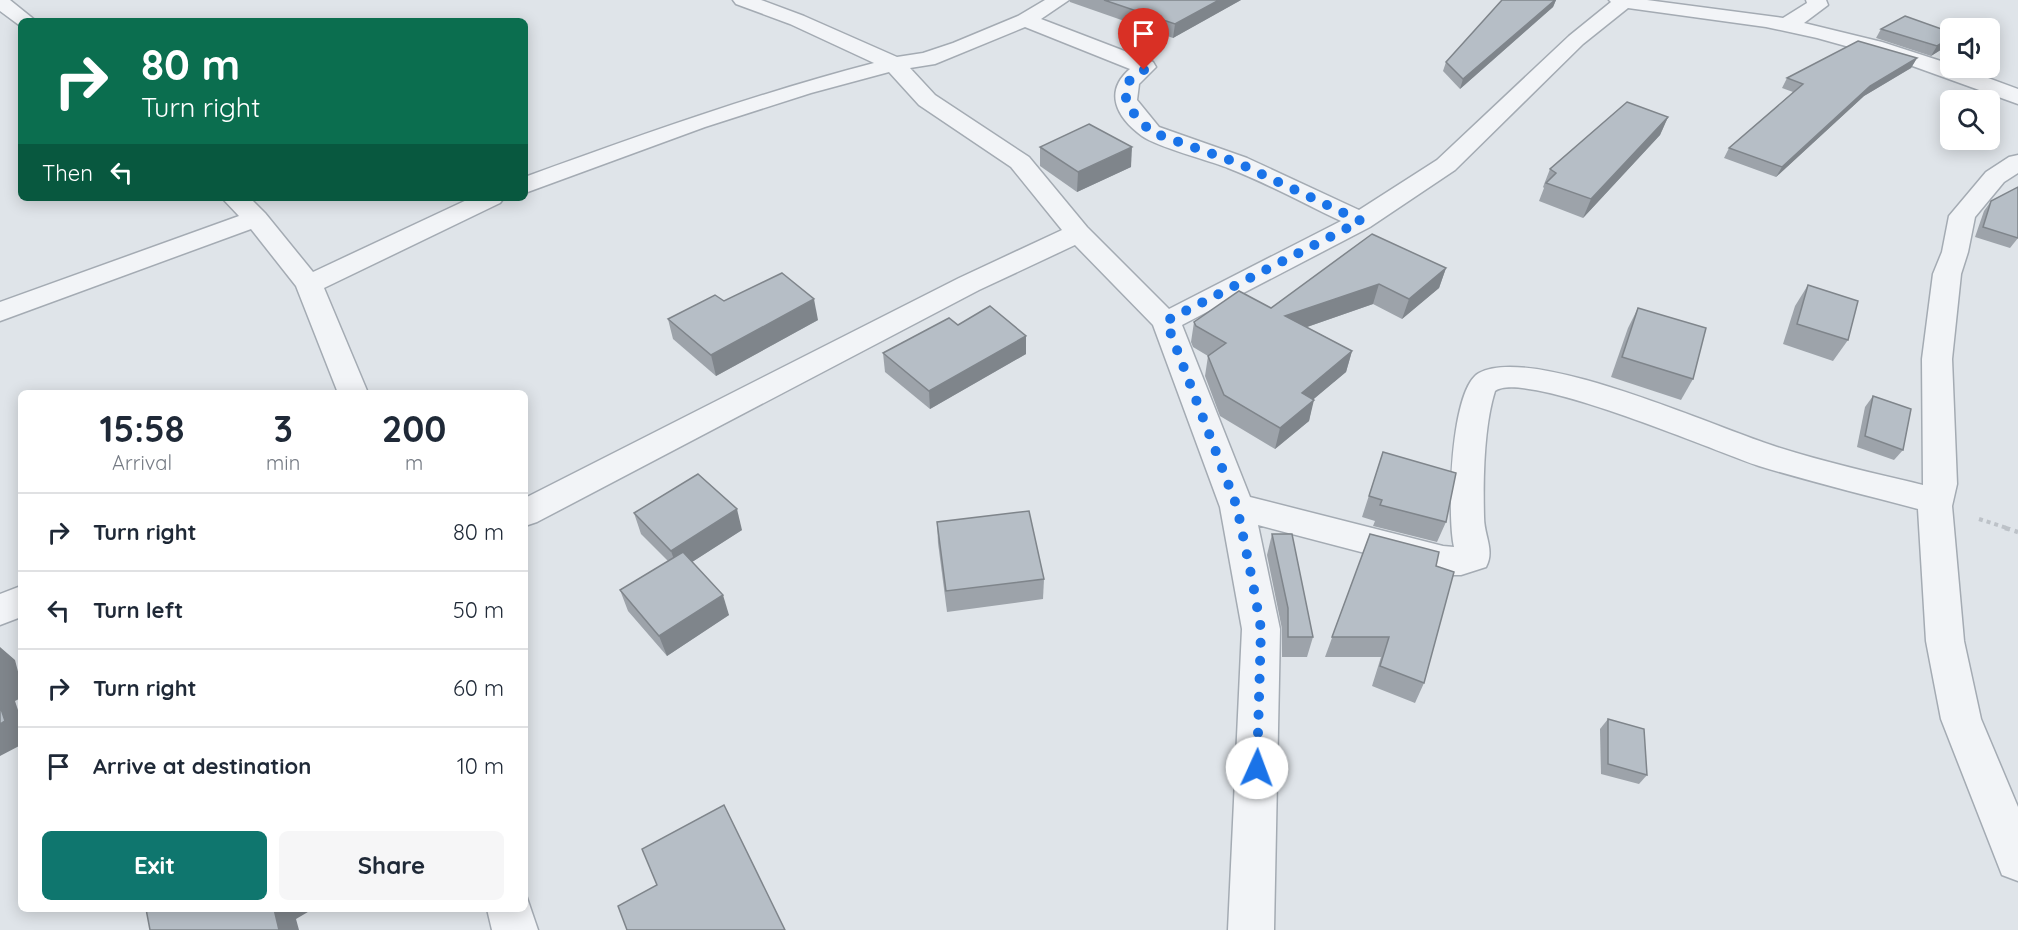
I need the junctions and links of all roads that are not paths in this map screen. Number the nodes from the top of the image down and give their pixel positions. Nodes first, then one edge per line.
1 (743, 0) edge
2 (1059, 0) edge
3 (1623, 0) edge
4 (1816, 0) edge
5 (0, 2) edge
6 (22, 18) edge
7 (1025, 20) junction
8 (1786, 25) junction
9 (894, 64) junction
10 (2018, 97) edge
11 (2018, 162) edge
12 (528, 185) edge
13 (238, 201) edge
14 (485, 201) edge
15 (256, 218) junction
16 (1361, 221) junction
17 (1078, 233) junction
18 (309, 285) junction
19 (0, 312) edge
20 (1166, 321) junction
21 (352, 390) edge
22 (1935, 501) junction
23 (1237, 507) junction
24 (528, 511) edge
25 (18, 602) edge
26 (0, 610) edge
27 (2018, 860) edge
28 (511, 912) edge
29 (515, 930) edge
30 (1251, 930) edge

1 - 9 street
2 - 7 street
3 - 8 street
3 - 16 street
4 - 8 street
5 - 6 street
7 - 9 street
7 - 16 street
8 - 10 street
9 - 12 street
9 - 17 street
11 - 22 street
13 - 15 street
14 - 18 street
15 - 18 street
15 - 19 street
16 - 20 street
17 - 20 street
17 - 24 street
18 - 21 street
20 - 23 street
22 - 23 street
22 - 27 street
23 - 30 street
25 - 26 street
28 - 29 street

